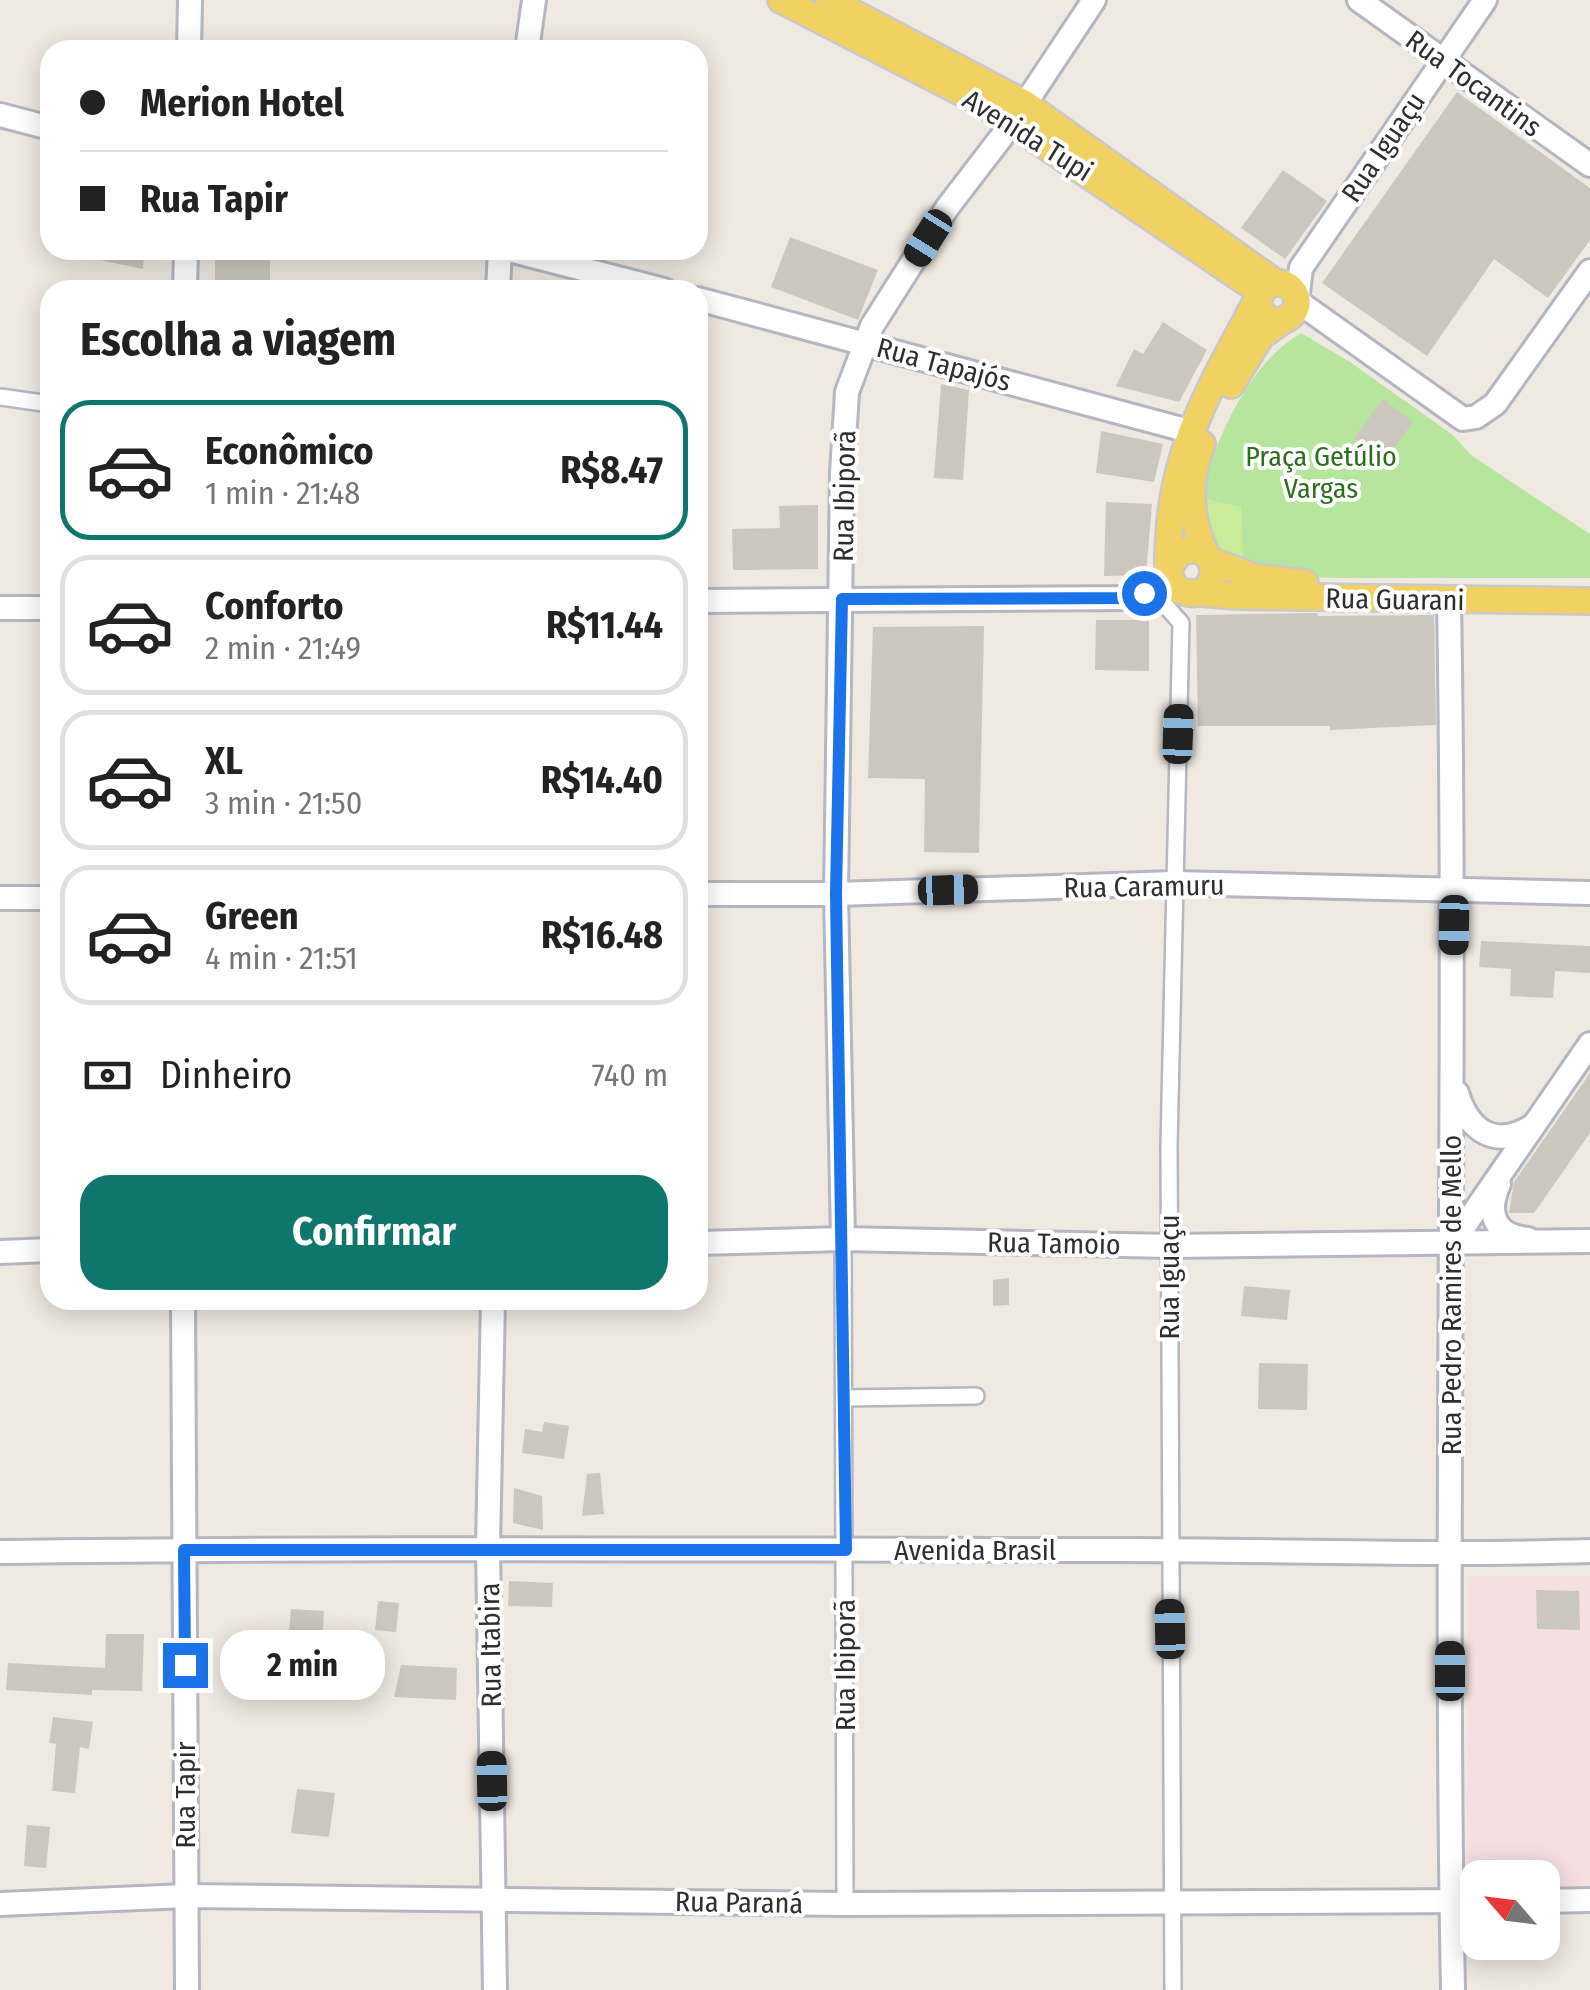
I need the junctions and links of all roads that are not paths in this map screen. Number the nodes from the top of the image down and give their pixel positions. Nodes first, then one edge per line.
1 (190, 0) edge
2 (534, 0) edge
3 (781, 0) edge
4 (829, 0) edge
5 (1094, 0) edge
6 (1359, 0) edge
7 (1485, 0) edge
8 (189, 40) edge
9 (528, 40) edge
10 (1442, 62) junction
11 (1018, 113) junction
12 (0, 115) edge
13 (40, 125) edge
14 (1590, 165) edge
15 (548, 260) edge
16 (1590, 271) edge
17 (626, 280) edge
18 (1269, 288) junction
19 (708, 302) edge
20 (1291, 310) junction
21 (865, 342) junction
22 (0, 396) edge
23 (40, 402) edge
24 (1189, 431) junction
25 (1209, 558) junction
26 (1169, 568) junction
27 (1590, 586) edge
28 (1200, 592) junction
29 (1132, 598) junction
30 (842, 599) junction
31 (1450, 600) junction
32 (708, 601) edge
33 (1590, 601) edge
34 (0, 608) edge
35 (40, 608) edge
36 (1181, 623) junction
37 (1174, 883) junction
38 (1454, 888) junction
39 (1590, 892) edge
40 (708, 894) edge
41 (836, 894) junction
42 (0, 898) edge
43 (40, 898) edge
44 (1590, 1044) edge
45 (1451, 1072) junction
46 (1536, 1123) junction
47 (1514, 1155) junction
48 (843, 1239) junction
49 (1557, 1241) junction
50 (1590, 1241) edge
51 (708, 1242) edge
52 (1452, 1244) junction
53 (1170, 1246) junction
54 (40, 1250) edge
55 (0, 1252) edge
56 (183, 1310) edge
57 (492, 1310) edge
58 (976, 1396) dead end
59 (845, 1398) junction
60 (488, 1548) junction
61 (184, 1550) junction
62 (846, 1550) junction
63 (1168, 1550) junction
64 (1590, 1551) edge
65 (0, 1552) edge
66 (1450, 1556) junction
67 (186, 1896) junction
68 (494, 1898) junction
69 (1590, 1900) edge
70 (1560, 1901) edge
71 (1452, 1902) junction
72 (1460, 1902) edge
73 (0, 1904) edge
74 (845, 1904) junction
75 (1174, 1904) junction
76 (187, 1990) edge
77 (496, 1990) edge
78 (1173, 1990) edge
79 (1454, 1990) edge

1 - 8 street
2 - 9 street
3 - 11 main road, Avenida Tupi
4 - 11 main road, Avenida Tupi
5 - 11 street, Rua Ibiporã
6 - 10 street, Rua Tocantins
7 - 10 street, Rua Iguaçu
10 - 14 street, Rua Tocantins
10 - 20 street, Rua Iguaçu
11 - 18 main road, Avenida Tupi
11 - 21 street, Rua Ibiporã
12 - 13 street
15 - 17 street
16 - 20 street
18 - 20 main road, Avenida Tupi
18 - 24 main road
19 - 21 street, Rua Tapajós
20 - 25 main road, Rua Iguaçu
21 - 24 street, Rua Tapajós
21 - 30 street, Rua Ibiporã
22 - 23 street
24 - 26 main road
25 - 26 main road
25 - 27 main road, Rua Guarani
25 - 28 main road
26 - 28 main road
26 - 29 street
28 - 31 main road, Rua Guarani
28 - 36 street
29 - 30 street
29 - 36 street
30 - 32 street
30 - 41 street, Rua Ibiporã
31 - 33 main road, Rua Guarani
31 - 38 street, Rua Pedro Ramires de Mello
34 - 35 street
36 - 37 street, Rua Iguaçu
37 - 38 street, Rua Caramuru
37 - 41 street, Rua Caramuru
37 - 53 street, Rua Iguaçu
38 - 39 street, Rua Caramuru
38 - 45 street, Rua Pedro Ramires de Mello
40 - 41 street, Rua Caramuru
41 - 48 street, Rua Ibiporã
42 - 43 street
44 - 46 street
45 - 46 street
45 - 52 street, Rua Pedro Ramires de Mello
46 - 47 street
47 - 49 street
47 - 52 street
48 - 51 street, Rua Tamoio
48 - 53 street, Rua Tamoio
48 - 59 street, Rua Ibiporã
49 - 50 street, Rua Tamoio
49 - 52 street, Rua Tamoio
52 - 53 street, Rua Tamoio
52 - 66 street, Rua Pedro Ramires de Mello
53 - 63 street, Rua Iguaçu
54 - 55 street
56 - 61 street, Rua Tapir
57 - 60 street, Rua Itabira
58 - 59 street
59 - 62 street, Rua Ibiporã
60 - 61 street, Avenida Brasil
60 - 62 street, Avenida Brasil
60 - 68 street, Rua Itabira
61 - 65 street, Avenida Brasil
61 - 67 street, Rua Tapir
62 - 63 street, Avenida Brasil
62 - 74 street, Rua Ibiporã
63 - 66 street, Avenida Brasil
63 - 75 street, Rua Iguaçu
64 - 66 street, Avenida Brasil
66 - 71 street, Rua Pedro Ramires de Mello
67 - 68 street, Rua Paraná
67 - 73 street, Rua Paraná
67 - 76 street, Rua Tapir
68 - 74 street, Rua Paraná
68 - 77 street, Rua Itabira
69 - 70 street
71 - 72 street, Rua Paraná
71 - 75 street, Rua Paraná
71 - 79 street, Rua Pedro Ramires de Mello
74 - 75 street, Rua Paraná
75 - 78 street, Rua Iguaçu

